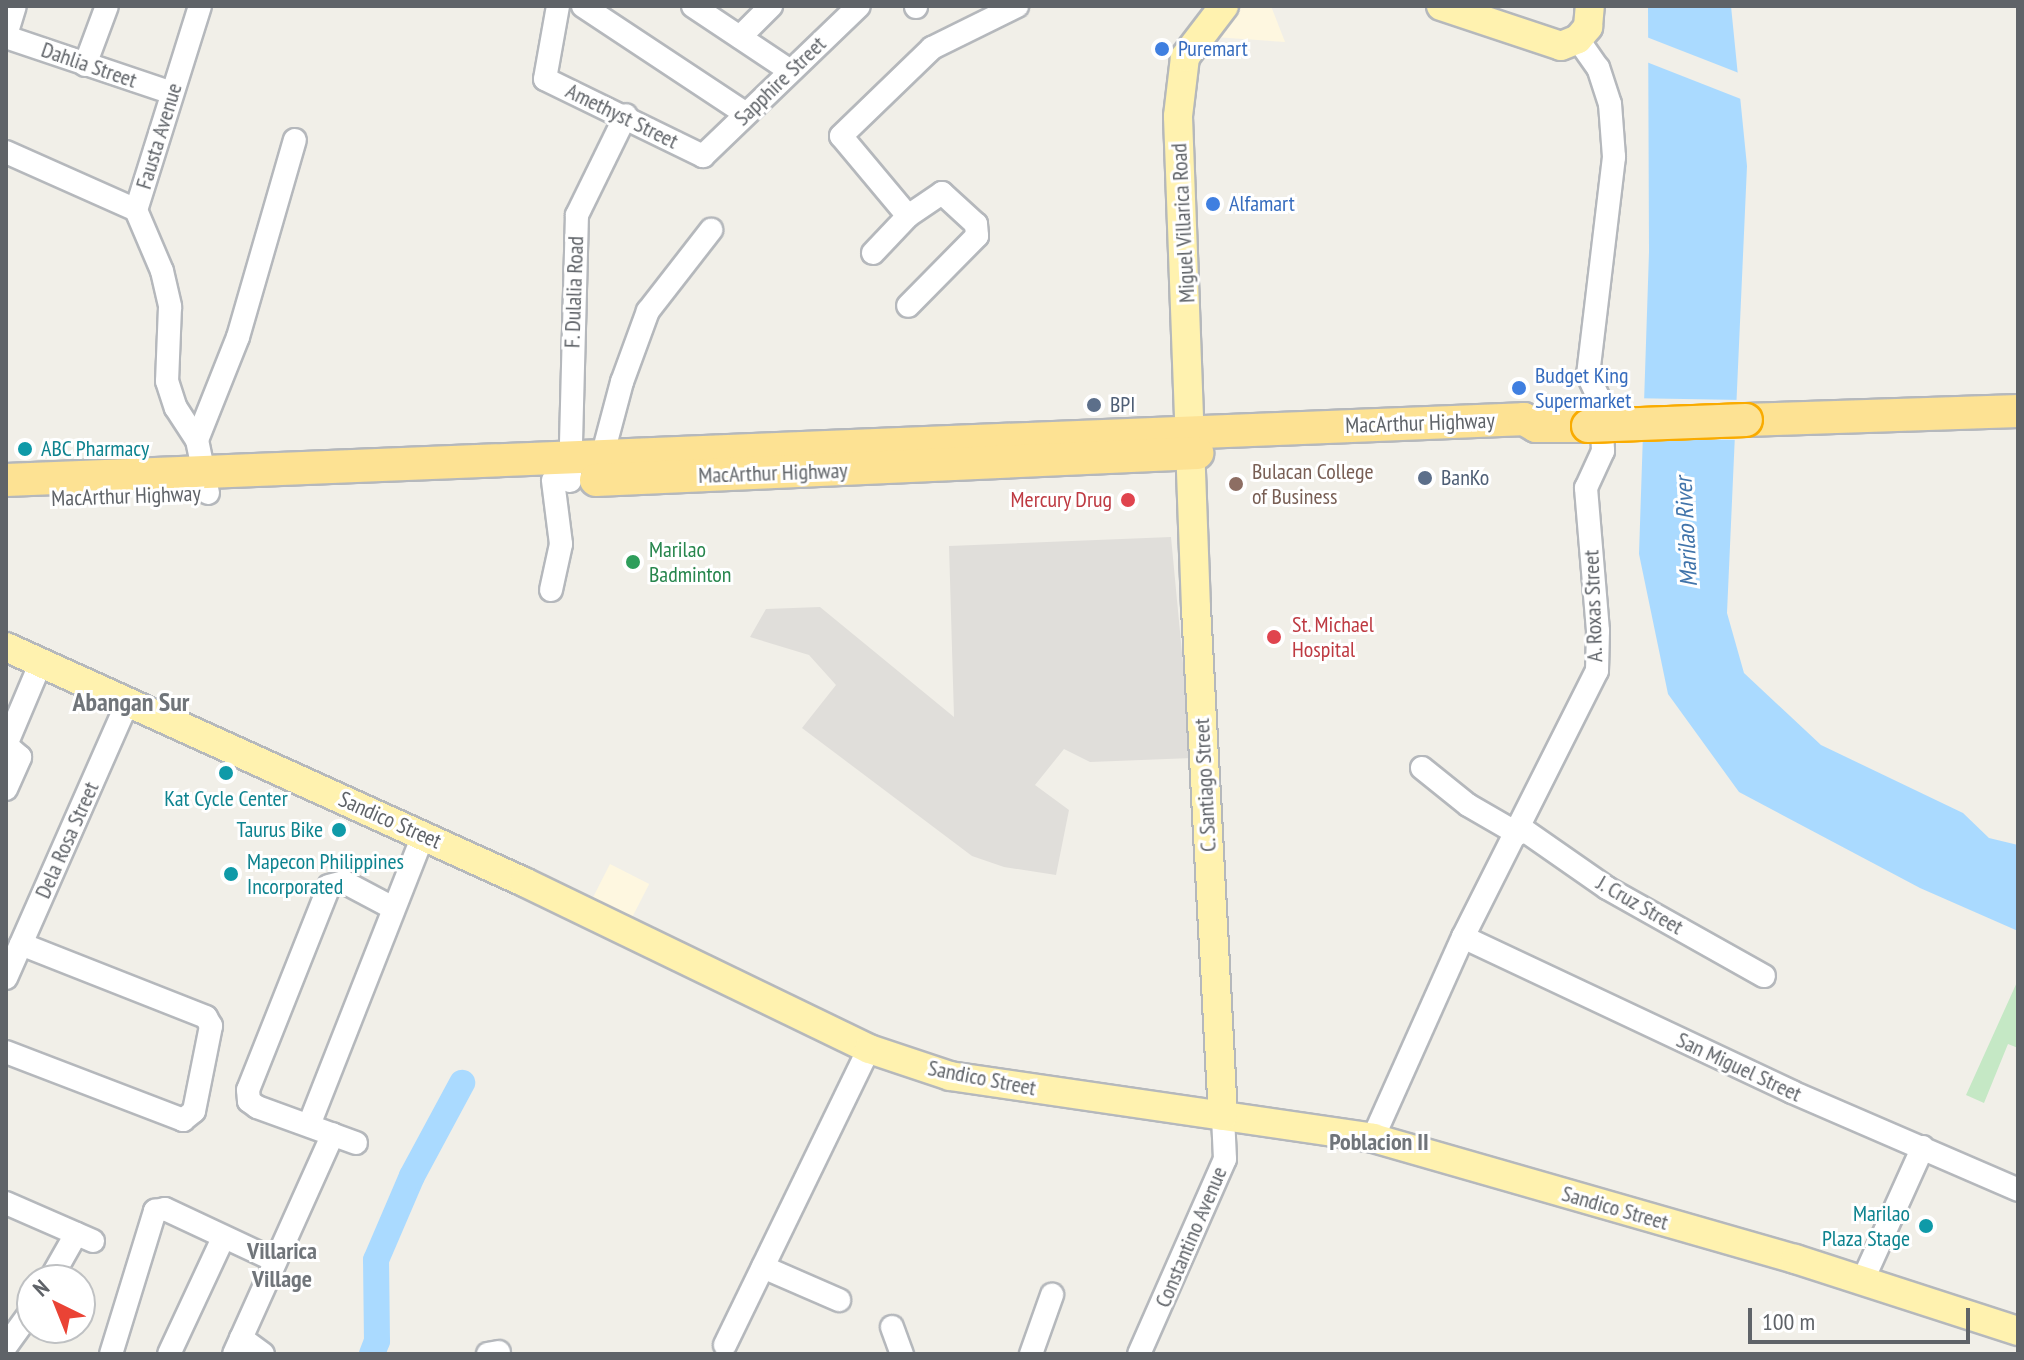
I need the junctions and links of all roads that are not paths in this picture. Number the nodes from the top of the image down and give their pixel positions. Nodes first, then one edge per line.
1 (15, 6) edge
2 (107, 6) edge
3 (200, 6) edge
4 (558, 6) edge
5 (583, 6) edge
6 (693, 6) edge
7 (771, 6) edge
8 (859, 6) edge
9 (1017, 6) edge
10 (1224, 6) edge
11 (1441, 6) edge
12 (1590, 6) edge
13 (6, 36) edge
14 (740, 37) junction
15 (1578, 39) junction
16 (85, 65) junction
17 (789, 70) junction
18 (172, 93) junction
19 (743, 112) junction
20 (626, 115) junction
21 (295, 140) dead end
22 (6, 152) edge
23 (703, 156) joint
24 (136, 210) junction
25 (908, 216) junction
26 (711, 230) dead end
27 (873, 253) dead end
28 (908, 306) dead end
29 (2018, 411) edge
30 (197, 440) junction
31 (1189, 443) junction
32 (574, 470) junction
33 (6, 480) edge
34 (207, 483) junction
35 (6, 502) edge
36 (551, 590) dead end
37 (6, 647) edge
38 (41, 662) junction
39 (128, 702) junction
40 (1422, 768) dead end
41 (6, 789) edge
42 (1519, 831) junction
43 (423, 835) junction
44 (393, 908) junction
45 (1463, 937) junction
46 (21, 944) junction
47 (1764, 976) dead end
48 (6, 978) edge
49 (869, 1049) junction
50 (6, 1052) edge
51 (1223, 1116) junction
52 (309, 1125) junction
53 (333, 1134) junction
54 (1373, 1138) junction
55 (356, 1143) dead end
56 (1923, 1147) junction
57 (2018, 1190) edge
58 (6, 1203) edge
59 (223, 1238) junction
60 (274, 1260) junction
61 (63, 1264) edge
62 (763, 1267) junction
63 (1862, 1282) junction
64 (1052, 1295) dead end
65 (839, 1300) dead end
66 (892, 1327) dead end
67 (2018, 1331) edge
68 (725, 1345) dead end
69 (237, 1346) edge
70 (111, 1354) edge
71 (169, 1354) edge
72 (263, 1354) edge
73 (902, 1354) edge
74 (1031, 1354) edge
75 (1139, 1354) edge

1 - 13 street
2 - 16 street
3 - 18 street, Fausta Avenue
4 - 20 street, Amethyst Street
5 - 19 street
6 - 14 street
7 - 14 street
8 - 17 street, Sapphire Street
9 - 25 street
10 - 31 main road, Miguel Villarica Road
11 - 15 main road
12 - 15 main road
13 - 16 street, Dahlia Street
14 - 17 street
15 - 42 street, A. Roxas Street
16 - 18 street, Dahlia Street
17 - 19 street, Sapphire Street
18 - 24 street, Fausta Avenue
19 - 23 street, Sapphire Street
20 - 23 street, Amethyst Street
20 - 32 street, F. Dulalia Road
21 - 30 street
22 - 24 street
24 - 30 street, Fausta Avenue
25 - 27 street
25 - 28 street
26 - 32 street
29 - 31 highway, MacArthur Highway, bridge
30 - 34 street, Fausta Avenue
31 - 32 highway, MacArthur Highway
31 - 51 main road, C. Santiago Street
32 - 34 highway, MacArthur Highway
32 - 36 street
33 - 34 highway, MacArthur Highway
34 - 35 highway, MacArthur Highway
37 - 38 main road, Sandico Street
38 - 39 main road, Sandico Street
38 - 41 street
39 - 43 main road, Sandico Street
39 - 46 street, Dela Rosa Street
40 - 42 street, J. Cruz Street
42 - 45 street, A. Roxas Street
42 - 47 street, J. Cruz Street
43 - 44 street
43 - 49 main road, Sandico Street
44 - 52 street
44 - 52 street
45 - 54 street, A. Roxas Street
45 - 56 street, San Miguel Street
46 - 48 street, Dela Rosa Street
46 - 50 street
49 - 51 main road, Sandico Street
49 - 62 street
51 - 54 main road, Sandico Street
51 - 75 street, Constantino Avenue
52 - 53 street
53 - 55 street
53 - 60 street
54 - 63 main road, Sandico Street
56 - 57 street, San Miguel Street
56 - 63 street
58 - 61 street
59 - 60 street
59 - 70 street
59 - 71 street
60 - 69 street
62 - 65 street
62 - 68 street
63 - 67 main road, Sandico Street
64 - 74 street
66 - 73 street
69 - 72 street

